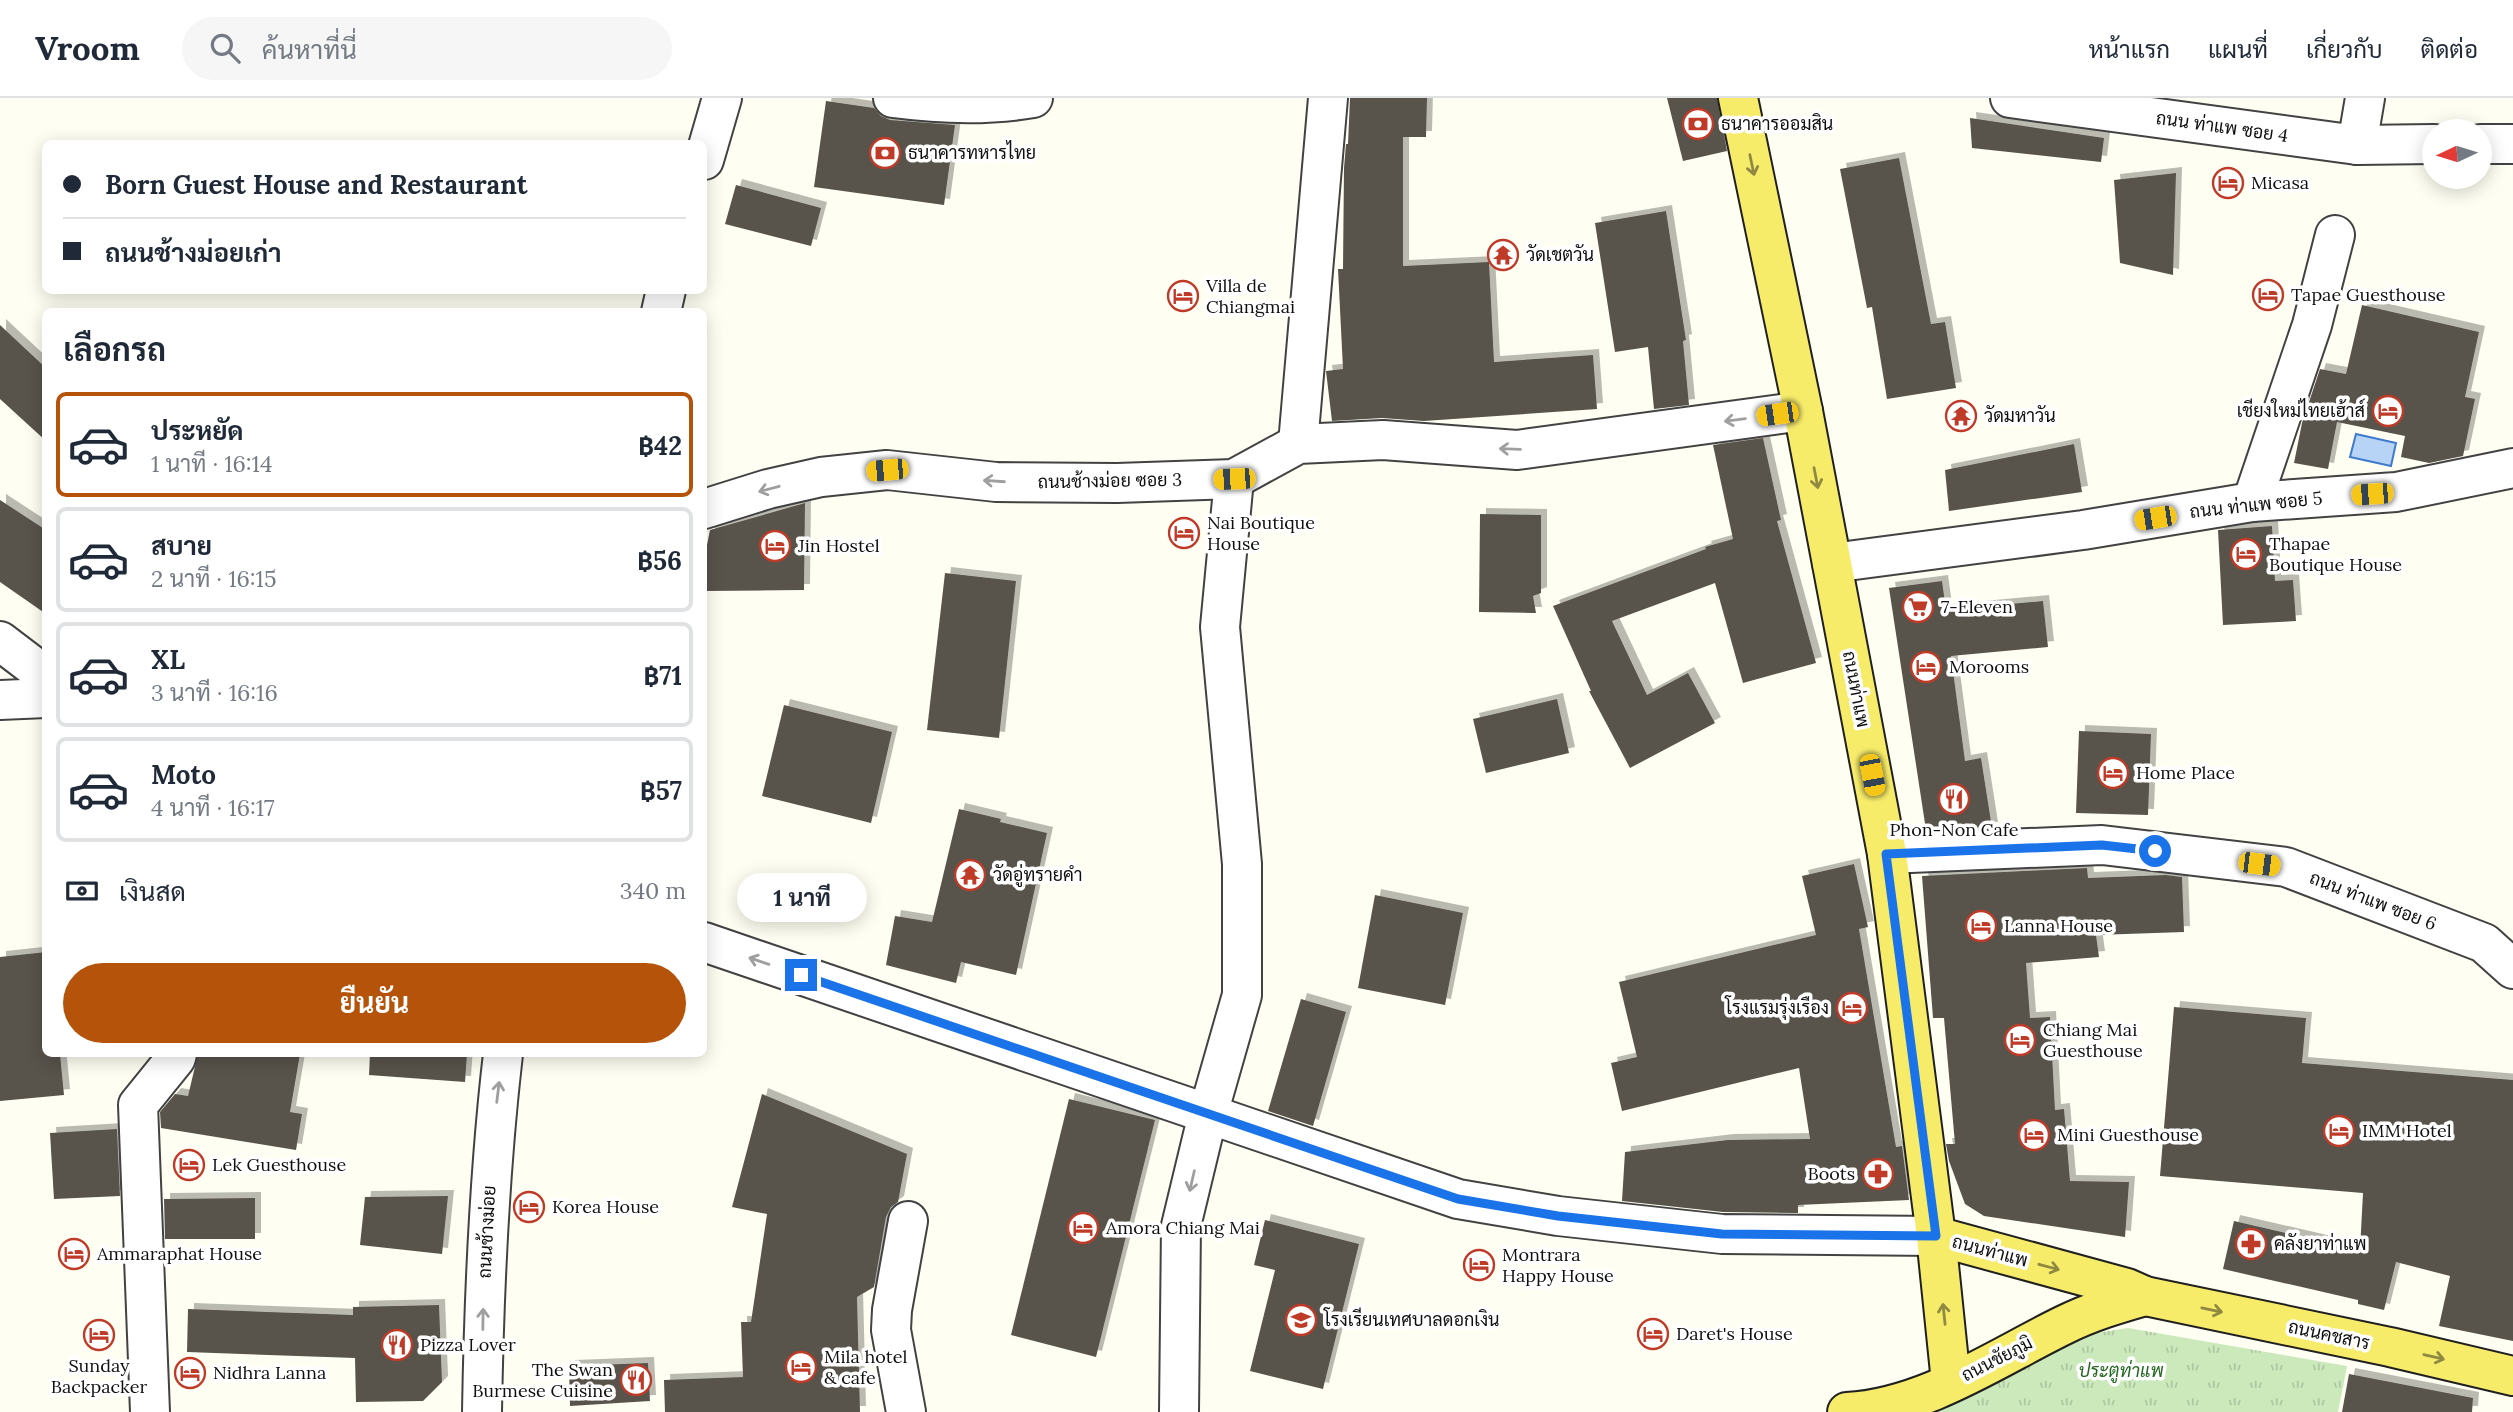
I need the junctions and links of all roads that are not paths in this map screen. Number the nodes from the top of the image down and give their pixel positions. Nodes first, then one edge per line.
1 (722, 98) edge
2 (893, 98) edge
3 (1033, 98) edge
4 (1328, 98) edge
5 (1738, 98) edge
6 (2010, 98) edge
7 (2365, 98) edge
8 (2077, 103) edge
9 (2422, 144) edge
10 (2492, 144) edge
11 (2513, 144) edge
12 (2357, 145) junction
13 (707, 150) edge
14 (2335, 235) dead end
15 (1803, 411) junction
16 (1298, 444) junction
17 (2513, 468) edge
18 (1234, 479) junction
19 (2252, 502) junction
20 (707, 508) edge
21 (1832, 563) junction
22 (0, 641) edge
23 (42, 673) edge
24 (42, 698) edge
25 (0, 700) edge
26 (1886, 854) junction
27 (707, 943) edge
28 (2513, 969) edge
29 (176, 1057) edge
30 (503, 1057) edge
31 (1208, 1114) junction
32 (908, 1221) dead end
33 (1936, 1236) junction
34 (2145, 1296) junction
35 (2513, 1376) edge
36 (1951, 1382) junction
37 (150, 1412) edge
38 (482, 1412) edge
39 (906, 1412) edge
40 (1179, 1412) edge
41 (1847, 1412) edge

1 - 13 street
2 - 3 street
4 - 16 street
5 -> 15 main road, ถนนท่าแพ
6 - 8 street, ถนน ท่าแพ ซอย 4
7 - 12 street
8 - 12 street, ถนน ท่าแพ ซอย 4
9 - 12 street, ถนน ท่าแพ ซอย 4
10 - 11 street
14 - 19 street
15 -> 16 street, ถนนช้างม่อย ซอย 3
15 -> 21 main road, ถนนท่าแพ
16 - 18 street, ถนนช้างม่อย ซอย 3
17 - 19 street, ถนน ท่าแพ ซอย 5
18 -> 20 street, ถนนช้างม่อย ซอย 3
18 - 31 street
19 - 21 street, ถนน ท่าแพ ซอย 5
21 - 26 main road, ถนนท่าแพ
22 - 23 street
24 - 25 street
26 - 28 street, ถนน ท่าแพ ซอย 6
26 - 33 main road, ถนนท่าแพ
31 -> 27 street
29 - 37 street
38 -> 30 street, ถนนช้างม่อย
31 - 33 street
31 -> 40 street
32 - 39 street
33 -> 34 main road, ถนนท่าแพ
36 -> 33 main road
34 -> 35 main road, ถนนคชสาร
34 - 36 main road, ถนนชัยภูมิ
36 - 41 main road, ถนนชัยภูมิ

